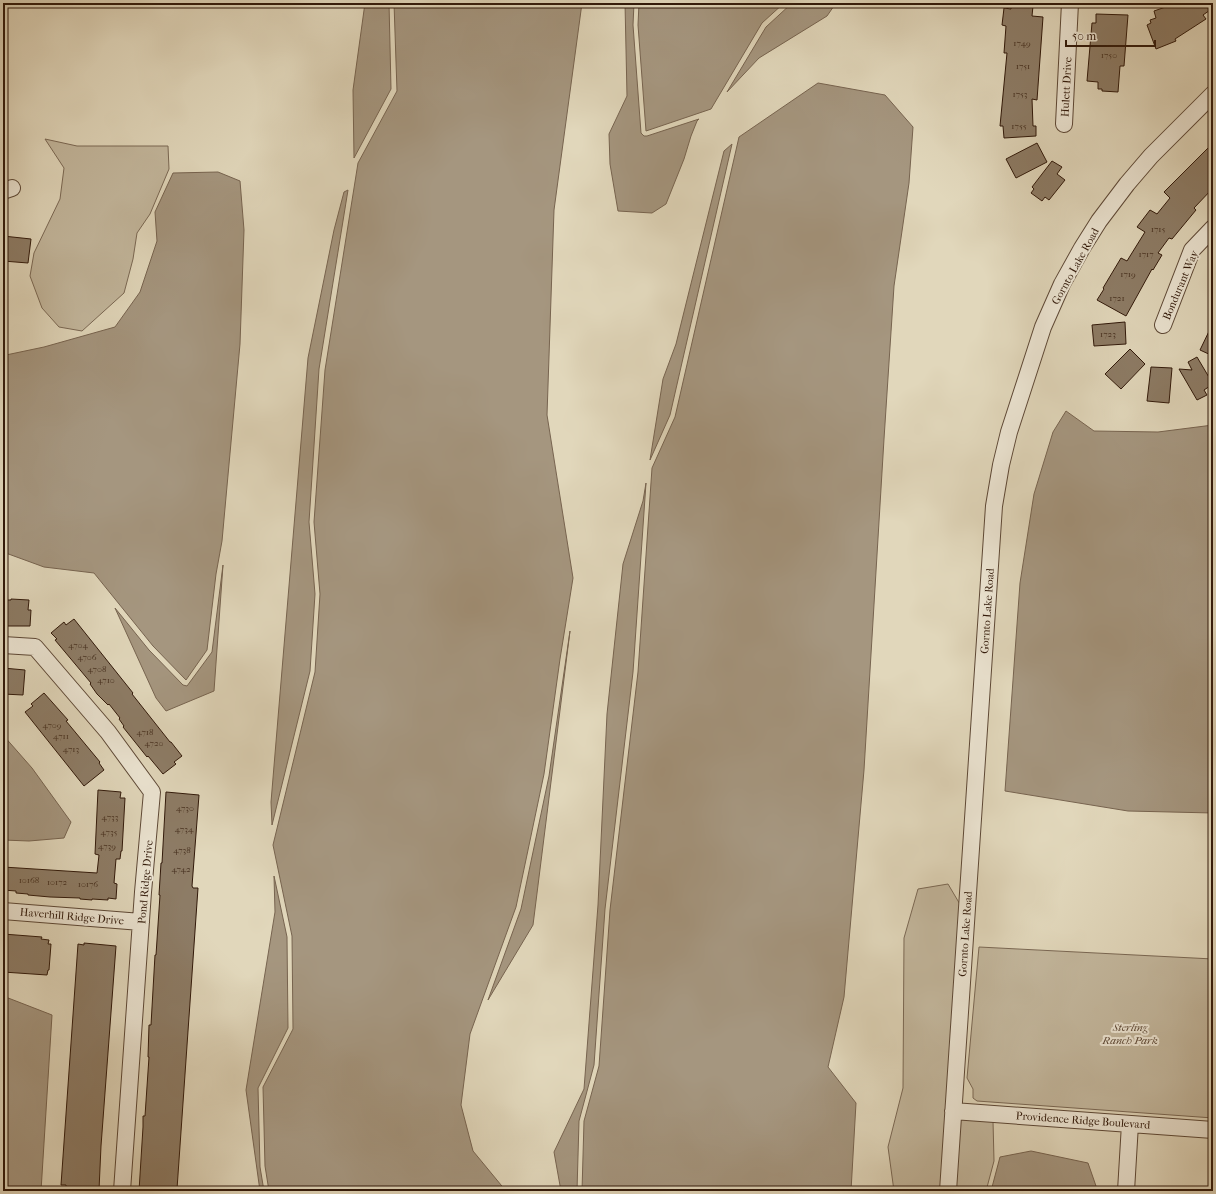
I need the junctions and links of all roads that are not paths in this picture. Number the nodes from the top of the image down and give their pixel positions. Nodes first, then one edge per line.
1 (1070, 3) edge
2 (1213, 94) edge
3 (1064, 124) dead end
4 (1213, 228) edge
5 (1163, 324) dead end
6 (3, 645) edge
7 (3, 911) edge
8 (141, 922) junction
9 (953, 1111) junction
10 (1130, 1124) junction
11 (1213, 1130) edge
12 (122, 1191) edge
13 (948, 1191) edge
14 (1126, 1191) edge

1 - 3 street, Hulett Drive
2 - 9 street, Gornto Lake Road
4 - 5 street, Bondurant Way
6 - 8 street, Pond Ridge Drive
7 - 8 street, Haverhill Ridge Drive
8 - 12 street, Pond Ridge Drive
9 - 10 street, Providence Ridge Boulevard
9 - 13 street, Gornto Lake Road
10 - 11 street, Providence Ridge Boulevard
10 - 14 street

